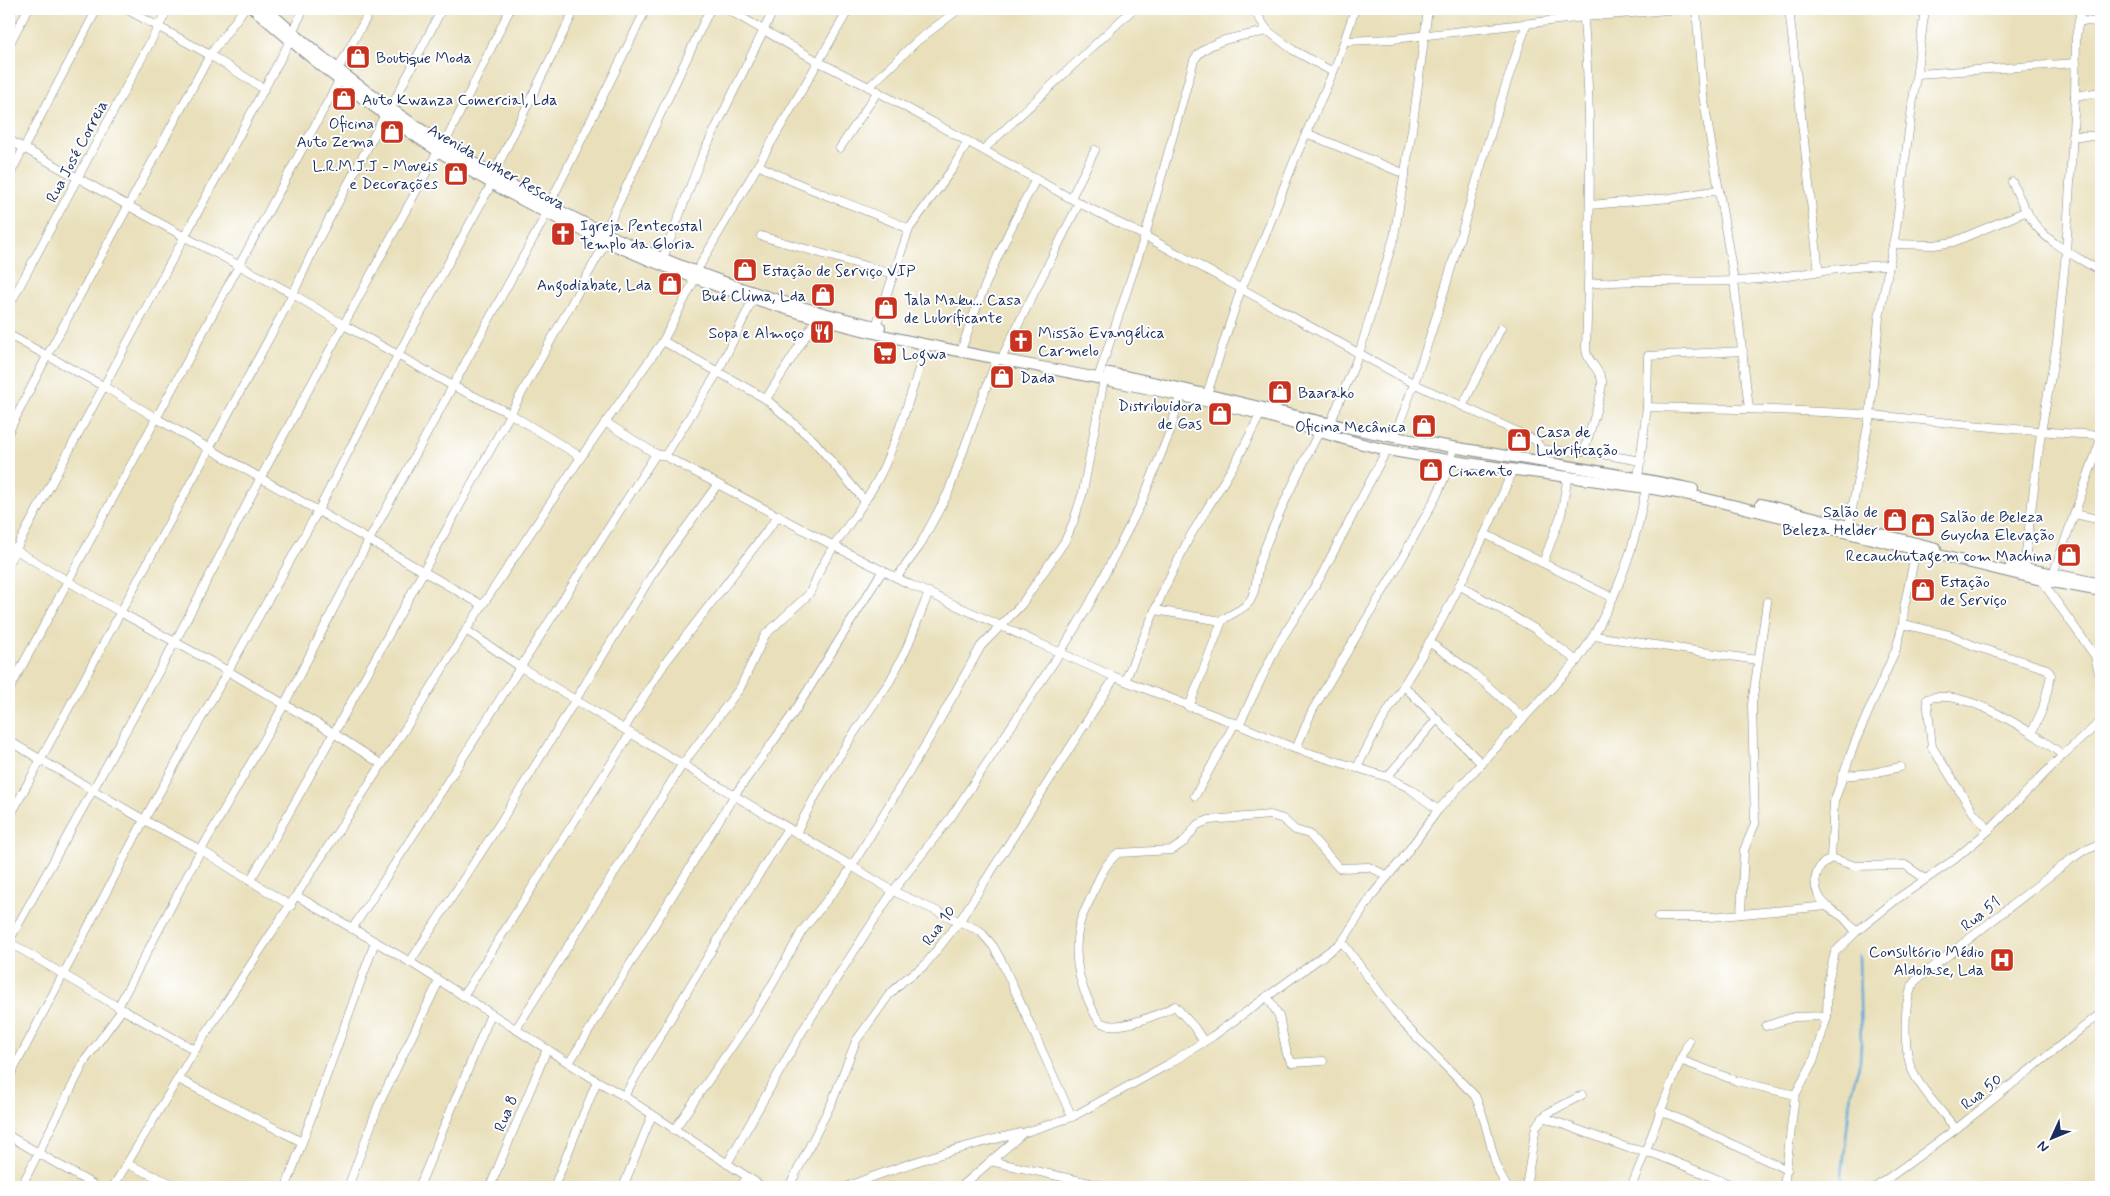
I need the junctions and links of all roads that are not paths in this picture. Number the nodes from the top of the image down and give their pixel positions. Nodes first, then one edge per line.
1 (28, 9) edge
2 (97, 9) edge
3 (126, 9) edge
4 (168, 9) edge
5 (244, 9) edge
6 (254, 9) edge
7 (266, 9) edge
8 (304, 9) edge
9 (370, 9) edge
10 (442, 9) edge
11 (510, 9) edge
12 (574, 9) edge
13 (646, 9) edge
14 (710, 9) edge
15 (727, 9) edge
16 (774, 9) edge
17 (849, 9) edge
18 (959, 9) edge
19 (1133, 9) edge
20 (1253, 9) edge
21 (1355, 9) edge
22 (1428, 9) edge
23 (1680, 9) edge
24 (1696, 9) edge
25 (1789, 9) edge
26 (1925, 9) edge
27 (2081, 9) edge
28 (1583, 13) edge
29 (2080, 21) junction
30 (2101, 22) edge
31 (1527, 24) junction
32 (158, 26) junction
33 (765, 30) junction
34 (1268, 31) junction
35 (291, 36) junction
36 (1425, 36) junction
37 (1345, 41) junction
38 (9, 45) edge
39 (210, 56) junction
40 (819, 62) junction
41 (2076, 64) junction
42 (338, 69) junction
43 (1333, 72) junction
44 (1918, 74) junction
45 (339, 81) junction
46 (869, 87) junction
47 (264, 89) junction
48 (878, 92) junction
49 (2101, 92) edge
50 (2075, 96) junction
51 (387, 112) junction
52 (1306, 133) junction
53 (2072, 136) junction
54 (2101, 136) edge
55 (9, 140) edge
56 (968, 141) junction
57 (24, 148) junction
58 (441, 148) junction
59 (840, 148) dead end
60 (984, 149) junction
61 (1095, 150) dead end
62 (758, 165) junction
63 (1405, 174) junction
64 (9, 176) edge
65 (78, 178) junction
66 (492, 179) junction
67 (1036, 179) junction
68 (2012, 182) dead end
69 (1719, 190) junction
70 (1071, 198) junction
71 (1079, 203) junction
72 (1590, 204) junction
73 (129, 206) junction
74 (548, 209) junction
75 (2027, 211) junction
76 (910, 230) junction
77 (761, 236) dead end
78 (1145, 236) junction
79 (185, 237) junction
80 (606, 237) junction
81 (1893, 244) junction
82 (2066, 252) junction
83 (663, 258) junction
84 (239, 265) junction
85 (1888, 265) junction
86 (1819, 272) junction
87 (2101, 272) edge
88 (893, 274) junction
89 (696, 276) junction
90 (1734, 281) junction
91 (1589, 284) junction
92 (1241, 289) junction
93 (293, 294) junction
94 (753, 299) junction
95 (9, 306) edge
96 (817, 318) junction
97 (344, 325) junction
98 (876, 326) junction
99 (1501, 328) dead end
100 (9, 335) edge
101 (663, 341) junction
102 (927, 344) junction
103 (963, 345) junction
104 (1743, 352) junction
105 (1359, 354) junction
106 (398, 355) junction
107 (47, 356) junction
108 (1000, 356) junction
109 (718, 372) junction
110 (1102, 375) junction
111 (1415, 384) junction
112 (453, 386) junction
113 (105, 387) junction
114 (1207, 394) junction
115 (1180, 395) junction
116 (766, 399) junction
117 (1463, 405) junction
118 (1647, 407) junction
119 (1749, 409) junction
120 (509, 413) junction
121 (1260, 414) junction
122 (1870, 415) junction
123 (156, 418) junction
124 (605, 422) junction
125 (1330, 424) junction
126 (9, 431) edge
127 (1319, 432) junction
128 (2041, 432) junction
129 (2101, 434) edge
130 (1394, 437) junction
131 (2101, 439) edge
132 (1454, 447) junction
133 (209, 448) junction
134 (1387, 449) junction
135 (1542, 450) junction
136 (1584, 451) junction
137 (656, 454) junction
138 (581, 456) junction
139 (664, 456) junction
140 (1450, 460) junction
141 (1641, 461) junction
142 (1543, 462) junction
143 (1513, 469) junction
144 (1568, 476) junction
145 (261, 477) junction
146 (1638, 478) junction
147 (717, 486) junction
148 (1646, 487) junction
149 (865, 501) junction
150 (318, 511) junction
151 (2075, 514) junction
152 (779, 515) junction
153 (2101, 520) edge
154 (1849, 525) junction
155 (1485, 534) junction
156 (369, 540) junction
157 (834, 546) junction
158 (12, 548) edge
159 (1916, 550) junction
160 (9, 562) edge
161 (1543, 563) junction
162 (2024, 568) junction
163 (883, 570) junction
164 (424, 571) junction
165 (2053, 574) junction
166 (897, 577) junction
167 (67, 579) junction
168 (2041, 580) junction
169 (2101, 584) edge
170 (1459, 585) junction
171 (2101, 591) edge
172 (929, 592) junction
173 (1613, 598) junction
174 (1767, 602) dead end
175 (482, 605) junction
176 (1155, 610) junction
177 (120, 612) junction
178 (1222, 622) junction
179 (1903, 624) junction
180 (1002, 626) junction
181 (466, 630) junction
182 (1594, 636) junction
183 (175, 642) junction
184 (1429, 642) junction
185 (1060, 653) junction
186 (1757, 660) junction
187 (1577, 661) junction
188 (519, 666) junction
189 (228, 671) junction
190 (1115, 677) junction
191 (1125, 681) junction
192 (2101, 682) edge
193 (1404, 686) junction
194 (9, 690) edge
195 (576, 700) junction
196 (284, 704) junction
197 (1189, 707) junction
198 (1524, 718) junction
199 (1437, 719) junction
200 (2101, 721) edge
201 (1237, 724) junction
202 (627, 731) junction
203 (2032, 732) junction
204 (335, 734) junction
205 (9, 741) edge
206 (1296, 749) junction
207 (2063, 755) junction
208 (40, 760) junction
209 (380, 764) junction
210 (1482, 764) junction
211 (682, 765) junction
212 (1900, 767) dead end
213 (1356, 768) junction
214 (1842, 776) junction
215 (1387, 777) junction
216 (94, 790) junction
217 (734, 796) junction
218 (1195, 796) dead end
219 (1438, 810) junction
220 (9, 818) edge
221 (144, 820) junction
222 (788, 828) junction
223 (1988, 830) junction
224 (796, 832) junction
225 (2101, 844) edge
226 (201, 850) junction
227 (1832, 858) junction
228 (851, 865) junction
229 (1388, 876) junction
230 (1924, 878) junction
231 (250, 882) junction
232 (894, 891) junction
233 (297, 896) junction
234 (291, 906) junction
235 (1827, 906) junction
236 (1741, 914) junction
237 (1658, 917) dead end
238 (959, 922) junction
239 (352, 929) junction
240 (1856, 932) junction
241 (9, 941) edge
242 (375, 942) junction
243 (1342, 942) junction
244 (410, 962) junction
245 (63, 974) junction
246 (439, 981) junction
247 (463, 996) junction
248 (1268, 996) junction
249 (120, 1008) junction
250 (2101, 1013) edge
251 (491, 1014) junction
252 (1827, 1016) junction
253 (1766, 1026) dead end
254 (516, 1029) junction
255 (1688, 1041) dead end
256 (1204, 1042) junction
257 (547, 1049) junction
258 (195, 1050) junction
259 (1323, 1060) dead end
260 (1680, 1060) junction
261 (569, 1063) junction
262 (9, 1078) edge
263 (178, 1079) junction
264 (597, 1081) junction
265 (1582, 1095) dead end
266 (1795, 1095) junction
267 (624, 1096) junction
268 (1660, 1110) junction
269 (652, 1115) junction
270 (1072, 1117) junction
271 (1543, 1117) junction
272 (1956, 1129) junction
273 (674, 1130) junction
274 (1023, 1132) junction
275 (9, 1136) edge
276 (302, 1142) junction
277 (1646, 1152) junction
278 (38, 1154) junction
279 (990, 1161) junction
280 (127, 1164) junction
281 (727, 1164) junction
282 (1787, 1170) junction
283 (747, 1178) junction
284 (970, 1183) edge
285 (163, 1184) edge
286 (862, 1184) edge
287 (1099, 1185) dead end
288 (1726, 1186) edge
289 (21, 1187) edge
290 (97, 1187) edge
291 (113, 1187) edge
292 (178, 1187) edge
293 (286, 1187) edge
294 (348, 1187) edge
295 (419, 1187) edge
296 (490, 1187) edge
297 (554, 1187) edge
298 (623, 1187) edge
299 (740, 1187) edge
300 (763, 1187) edge
301 (789, 1187) edge
302 (846, 1187) edge
303 (961, 1187) edge
304 (1507, 1187) edge
305 (1526, 1187) edge
306 (1631, 1187) edge
307 (1736, 1187) edge
308 (1784, 1187) edge
309 (1876, 1187) edge

1 - 38 street
2 - 57 street
3 - 32 street
4 - 32 street, Rua José Correia
5 - 39 street
6 - 35 main road, Avenida Luther Rescova
7 - 35 main road, Avenida Luther Rescova
8 - 35 street
9 - 42 street
10 - 51 street
11 - 58 street
12 - 66 street
13 - 74 street
14 - 80 street
15 - 33 street
16 - 33 street
17 - 40 street
18 - 46 street
19 - 60 street
20 - 34 street
21 - 37 street
22 - 36 street
23 - 28 street
24 - 69 street
25 - 86 street
26 - 44 street
27 - 29 street
28 - 31 street
28 - 72 street
29 - 30 street
29 - 41 street
31 - 36 street
31 - 111 street
32 - 39 street
32 - 65 street, Rua José Correia
33 - 40 street
33 - 83 street
34 - 43 street
34 - 78 street
35 - 42 main road, Avenida Luther Rescova
35 - 45 main road, Avenida Luther Rescova
35 - 47 street
36 - 37 street
36 - 63 street
37 - 43 street
39 - 47 street
39 - 73 street
40 - 46 street
40 - 62 street
41 - 44 street
41 - 50 street
42 - 51 main road, Avenida Luther Rescova
43 - 52 street
44 - 81 street
45 - 51 main road, Avenida Luther Rescova
45 - 84 street
46 - 48 street
47 - 79 street
48 - 56 street
48 - 59 street
49 - 50 street
50 - 53 street
51 - 58 main road, Avenida Luther Rescova
51 - 93 street
52 - 63 street
52 - 92 street
53 - 54 street
53 - 82 street
55 - 57 street
56 - 60 street
56 - 76 street
57 - 64 street
57 - 65 street
58 - 66 main road, Avenida Luther Rescova
58 - 97 street
60 - 67 street
61 - 70 street
62 - 76 street
62 - 89 street
63 - 105 street
65 - 73 street
65 - 95 street, Rua José Correia
66 - 74 main road, Avenida Luther Rescova
66 - 106 street
67 - 70 street
67 - 103 street
68 - 75 street
69 - 72 street
69 - 90 street
70 - 71 street
71 - 78 street
71 - 108 street
72 - 91 street
73 - 79 street
73 - 107 street
74 - 80 main road, Avenida Luther Rescova
74 - 112 street
75 - 81 street
75 - 82 street
76 - 88 street
77 - 88 street
78 - 92 street
78 - 110 street
79 - 84 street
79 - 113 street
80 - 83 main road, Avenida Luther Rescova
80 - 89 main road, Avenida Luther Rescova
80 - 120 street
81 - 85 street
82 - 87 street
82 - 128 street
83 - 89 main road, Avenida Luther Rescova
84 - 93 street
84 - 123 street
85 - 86 street
85 - 122 street
86 - 90 street
88 - 98 street
89 - 94 main road, Avenida Luther Rescova
89 - 98 main road, Avenida Luther Rescova
89 - 101 street
90 - 91 street
90 - 104 street
91 - 136 street
92 - 105 street
92 - 114 street
93 - 97 street
93 - 133 street
94 - 96 main road, Avenida Luther Rescova
94 - 109 street
96 - 102 main road, Avenida Luther Rescova
96 - 116 street
97 - 106 street
97 - 145 street
98 - 103 main road, Avenida Luther Rescova
99 - 117 street
100 - 107 street
101 - 109 street
101 - 124 street
102 - 108 main road, Avenida Luther Rescova
102 - 149 street
103 - 108 main road, Avenida Luther Rescova
104 - 118 street
104 - 119 street
105 - 111 street
105 - 125 street
106 - 112 street
106 - 150 street
107 - 113 street
107 - 126 street
108 - 110 main road, Avenida Luther Rescova
108 - 166 street
109 - 116 street
109 - 139 street
110 - 114 main road, Avenida Luther Rescova
110 - 115 main road, Avenida Luther Rescova
110 - 180 street
111 - 117 street
111 - 130 street
112 - 120 street
112 - 156 street
113 - 123 street
113 - 158 street
114 - 125 main road, Avenida Luther Rescova
115 - 121 main road, Avenida Luther Rescova
115 - 185 street
116 - 149 street
117 - 135 street
118 - 119 street
118 - 141 street
119 - 122 street
120 - 138 street
120 - 164 street
121 - 127 main road, Avenida Luther Rescova
121 - 176 street
122 - 128 street
122 - 154 street
123 - 133 street
123 - 167 street
124 - 137 street
124 - 138 street
125 - 130 main road, Avenida Luther Rescova
127 - 134 main road, Avenida Luther Rescova
127 - 178 street
128 - 129 street
128 - 162 street
130 - 132 main road, Avenida Luther Rescova
131 - 151 street
132 - 140 street
132 - 142 main road, Avenida Luther Rescova
133 - 145 street
133 - 177 street
134 - 140 main road, Avenida Luther Rescova
134 - 201 street
135 - 136 street
135 - 142 street
136 - 141 street
137 - 139 street
137 - 188 street
138 - 175 street
139 - 147 street
140 - 143 main road, Avenida Luther Rescova
140 - 206 street
141 - 146 street
142 - 146 main road, Avenida Luther Rescova
143 - 144 main road, Avenida Luther Rescova
143 - 155 street
144 - 148 main road, Avenida Luther Rescova
144 - 161 street
145 - 150 street
145 - 183 street
146 - 154 main road, Avenida Luther Rescova
147 - 152 street
147 - 195 street
148 - 159 main road, Avenida Luther Rescova
148 - 173 street
149 - 157 street
150 - 156 street
150 - 189 street
151 - 153 street
151 - 165 street
152 - 157 street
152 - 202 street
154 - 162 main road, Avenida Luther Rescova
155 - 161 street
155 - 170 street
156 - 164 street
156 - 196 street
157 - 163 street
157 - 211 street
158 - 160 street
158 - 167 street
159 - 168 main road, Avenida Luther Rescova
159 - 179 street
161 - 173 street
162 - 165 main road, Avenida Luther Rescova
163 - 166 street
163 - 217 street
164 - 175 street
164 - 204 street
165 - 169 main road, Avenida Luther Rescova
166 - 172 street
167 - 177 street
167 - 194 street
168 - 171 main road, Avenida Luther Rescova
168 - 192 street
170 - 184 street
170 - 187 street
172 - 180 street
172 - 224 street
173 - 182 street
174 - 186 street
175 - 181 street
176 - 178 street
176 - 191 street
177 - 183 street
177 - 208 street
178 - 197 street
179 - 203 street
179 - 214 street
180 - 185 street
180 - 228 street
181 - 188 street
181 - 209 street
182 - 186 street
182 - 187 street
183 - 189 street
183 - 216 street
184 - 193 street
184 - 198 street
185 - 190 street
185 - 232 street
186 - 236 street
187 - 198 street
188 - 195 street
188 - 239 street
189 - 196 street
189 - 221 street
190 - 191 street
190 - 238 street, Rua 10
191 - 197 street
193 - 199 street
193 - 213 street
195 - 202 street
195 - 244 street
196 - 204 street
196 - 226 street
197 - 201 street
198 - 210 street
199 - 210 street
199 - 215 street
200 - 207 street
201 - 206 street
201 - 218 street
202 - 211 street
202 - 247 street
203 - 207 street
203 - 223 street
204 - 209 street
204 - 231 street
205 - 208 street
206 - 213 street
207 - 223 street
208 - 216 street
208 - 220 street
209 - 233 street
210 - 219 street
211 - 217 street
211 - 254 street
212 - 214 street
213 - 215 street
214 - 227 street
215 - 219 street
216 - 221 street
216 - 241 street
217 - 222 street
217 - 261 street
219 - 229 street
221 - 226 street
221 - 245 street
222 - 224 street
222 - 267 street
223 - 230 street
224 - 228 street
225 - 272 street, Rua 51
226 - 231 street
226 - 249 street
227 - 230 street
227 - 235 street
228 - 232 street
228 - 273 street
229 - 243 street
229 - 256 street
230 - 240 street
231 - 234 street
232 - 238 street
232 - 281 street
233 - 234 street
233 - 239 street
234 - 258 street
235 - 236 street
235 - 240 street
236 - 237 street
238 - 270 street
238 - 301 street, Rua 10
239 - 242 street
240 - 252 street
241 - 245 street
242 - 244 street
242 - 276 street
243 - 248 street
243 - 304 street
244 - 246 street
245 - 249 street
245 - 262 street
246 - 247 street
246 - 294 street
247 - 251 street
248 - 256 street
248 - 259 street
249 - 258 street
249 - 278 street
250 - 272 street, Rua 50
251 - 254 street
251 - 295 street
252 - 253 street
252 - 266 street
254 - 257 street
255 - 260 street
256 - 270 street
257 - 261 street
257 - 296 street, Rua 8
258 - 263 street
260 - 266 street
260 - 268 street
261 - 264 street
263 - 276 street
263 - 280 street
264 - 267 street
264 - 297 street
265 - 271 street
266 - 282 street
267 - 269 street
268 - 277 street
268 - 282 street
269 - 273 street
269 - 298 street
270 - 274 street
271 - 277 street
271 - 305 street
272 - 309 street, Rua 50
273 - 281 street
274 - 279 street
274 - 286 street
275 - 278 street
276 - 293 street
277 - 288 street
277 - 306 street
278 - 289 street
278 - 290 street
279 - 284 street
279 - 287 street
280 - 285 street
280 - 291 street
281 - 283 street
282 - 308 street
283 - 299 street
283 - 300 street
284 - 303 street
285 - 292 street
286 - 302 street
288 - 307 street

